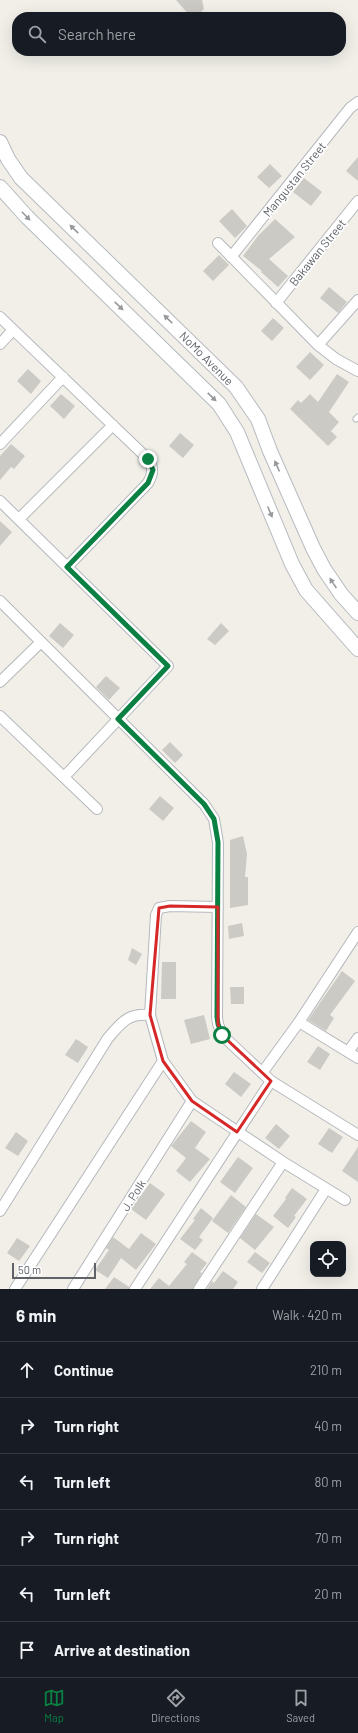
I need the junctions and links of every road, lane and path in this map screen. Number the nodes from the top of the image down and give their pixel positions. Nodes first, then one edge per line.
1 (358, 102) edge
2 (0, 142) edge
3 (0, 187) edge
4 (358, 200) edge
5 (218, 243) dead end
6 (231, 257) junction
7 (358, 300) edge
8 (276, 303) junction
9 (0, 317) edge
10 (13, 330) junction
11 (0, 344) edge
12 (318, 345) junction
13 (358, 371) edge
14 (63, 378) junction
15 (113, 425) junction
16 (0, 444) edge
17 (0, 501) edge
18 (19, 520) junction
19 (67, 567) junction
20 (0, 601) edge
21 (358, 613) edge
22 (41, 642) junction
23 (358, 649) edge
24 (0, 682) edge
25 (0, 716) edge
26 (118, 719) junction
27 (64, 777) junction
28 (97, 809) dead end
29 (218, 908) junction
30 (358, 932) edge
31 (150, 1015) junction
32 (299, 1022) junction
33 (358, 1038) edge
34 (348, 1052) junction
35 (358, 1058) edge
36 (163, 1061) junction
37 (262, 1073) junction
38 (271, 1081) junction
39 (192, 1101) junction
40 (237, 1132) junction
41 (358, 1135) edge
42 (283, 1162) junction
43 (326, 1189) junction
44 (345, 1200) dead end
45 (0, 1211) edge
46 (14, 1289) edge
47 (73, 1289) edge
48 (136, 1289) edge
49 (199, 1289) edge
50 (262, 1289) edge

1 - 6 street, Mangustan Street
21 -> 2 main road, NoMo Avenue
3 -> 23 main road, NoMo Avenue
4 - 8 street, Bakawan Street
5 - 6 street
6 - 8 street
7 - 12 street
8 - 12 street
9 - 10 street
10 - 11 street
10 - 14 street
12 - 13 street
14 - 15 street
14 - 16 street
15 - 18 street
15 - 19 street
17 - 18 street
18 - 19 street
19 - 26 street
20 - 22 street
22 - 24 street
22 - 26 street
25 - 27 street
26 - 27 street
26 - 29 street
27 - 28 street
29 - 31 street
29 - 37 street
30 - 32 street
31 - 36 street
31 - 45 street
32 - 34 street
32 - 37 street
33 - 34 street
34 - 35 street
36 - 39 street
36 - 46 street
37 - 38 street
38 - 40 street
38 - 41 street
39 - 40 street
39 - 47 street, J. Polk
40 - 42 street
40 - 48 street
42 - 43 street
42 - 49 street
43 - 44 street
43 - 50 street

